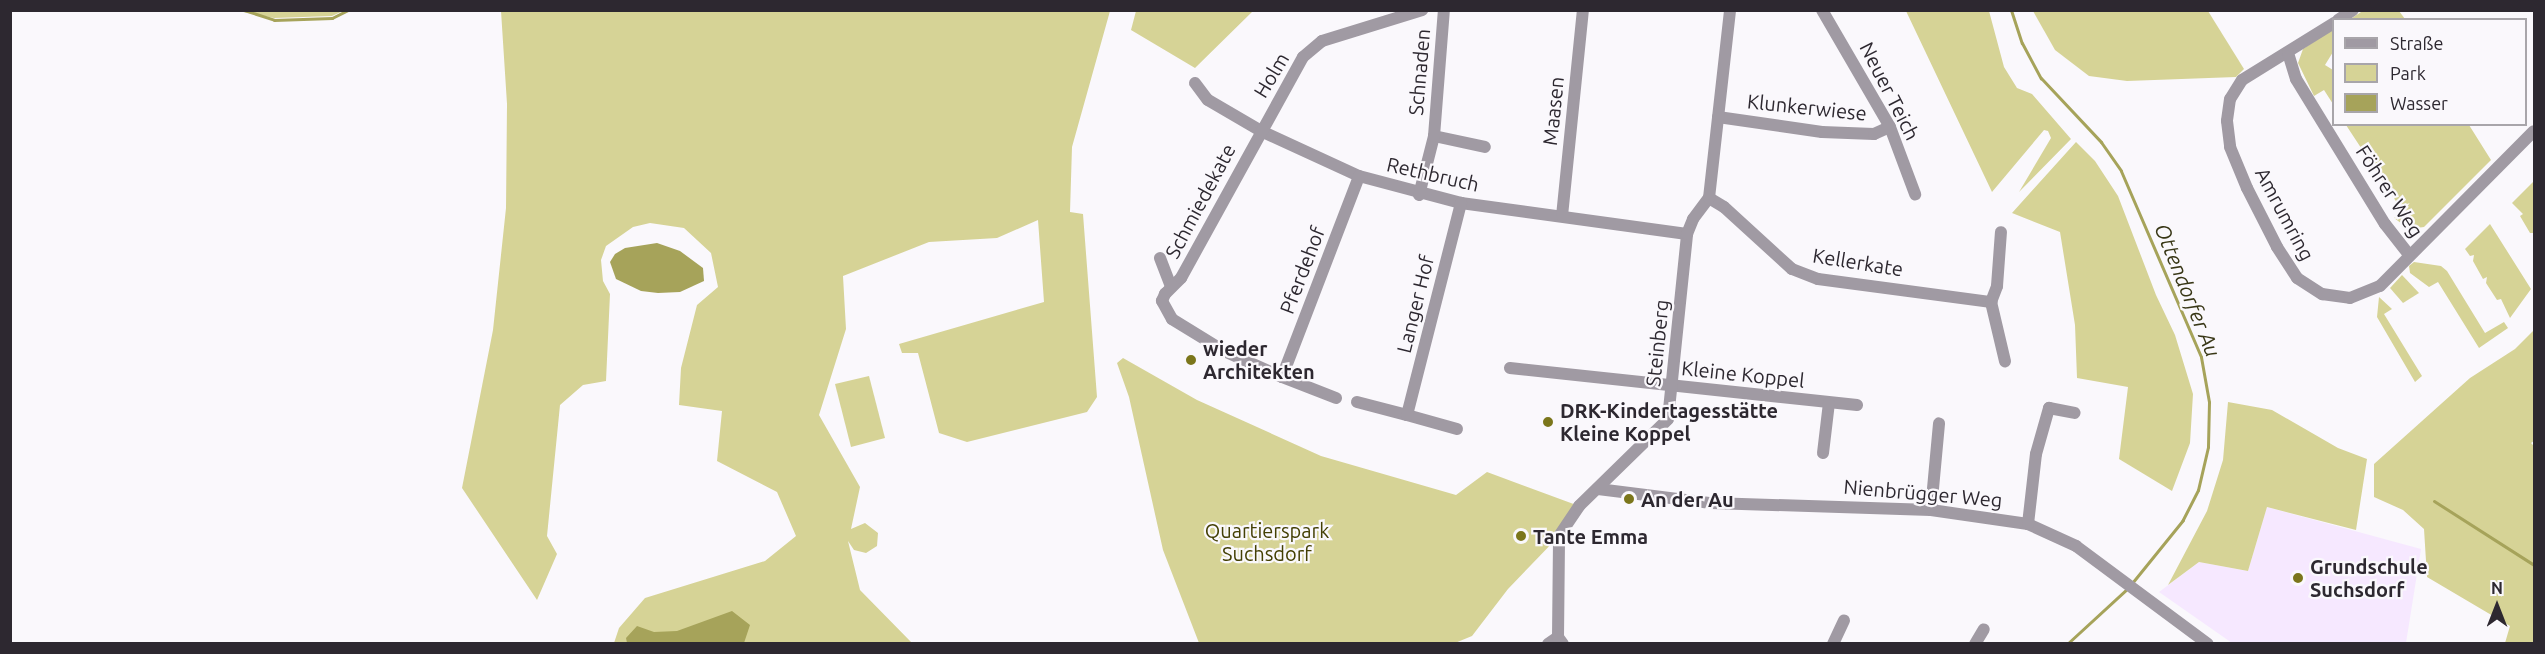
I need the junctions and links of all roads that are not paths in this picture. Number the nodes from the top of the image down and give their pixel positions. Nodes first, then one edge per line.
1 (1422, 10) edge
2 (1444, 10) edge
3 (1584, 10) edge
4 (1730, 10) edge
5 (1822, 10) edge
6 (2332, 23) edge
7 (2288, 53) junction
8 (1195, 83) dead end
9 (1718, 117) junction
10 (1890, 127) junction
11 (1261, 131) junction
12 (2535, 131) edge
13 (1434, 136) junction
14 (1485, 147) dead end
15 (1359, 176) junction
16 (1915, 194) dead end
17 (1419, 195) junction
18 (1709, 198) junction
19 (1461, 203) junction
20 (1562, 216) junction
21 (2001, 232) dead end
22 (1688, 234) junction
23 (2409, 255) junction
24 (1160, 258) dead end
25 (1171, 287) junction
26 (1991, 302) junction
27 (2006, 361) dead end
28 (1510, 368) dead end
29 (1282, 377) junction
30 (1673, 386) junction
31 (1335, 398) dead end
32 (1357, 402) dead end
33 (1829, 403) junction
34 (1857, 405) dead end
35 (2075, 413) dead end
36 (1407, 415) junction
37 (1939, 423) dead end
38 (1457, 429) dead end
39 (1823, 453) dead end
40 (1598, 489) junction
41 (1931, 510) junction
42 (2028, 524) junction
43 (1844, 620) dead end
44 (1984, 629) dead end
45 (1556, 641) edge
46 (1833, 644) edge
47 (1975, 644) edge
48 (2208, 644) edge

1 - 11 street, Holm
2 - 13 street, Schnaden
3 - 20 street, Maasen
4 - 9 street, Steinberg
5 - 10 street, Neuer Teich
6 - 7 street, Amrumring
7 - 23 street, Föhrer Weg
7 - 23 street, Amrumring
8 - 11 street, Rethbruch
9 - 10 street, Klunkerwiese
9 - 18 street, Steinberg
10 - 16 street, Neuer Teich
11 - 15 street, Rethbruch
11 - 25 street, Schmiedekate
12 - 23 street, Amrumring
13 - 14 street, Schnaden
13 - 17 street, Schnaden
15 - 17 street, Rethbruch
15 - 29 street, Pferdehof
17 - 19 street, Rethbruch
18 - 22 street, Steinberg
18 - 26 street, Kellerkate
19 - 20 street, Rethbruch
19 - 36 street, Langer Hof
20 - 22 street, Rethbruch
21 - 26 street
22 - 30 street, Steinberg
24 - 25 street, Schmiedekate
25 - 29 street, Schmiedekate
26 - 27 street
28 - 30 street, Kleine Koppel
29 - 31 street
30 - 33 street, Kleine Koppel
30 - 40 street, Steinberg
32 - 36 street
33 - 34 street, Kleine Koppel
33 - 39 street, Kleine Koppel
35 - 42 street
36 - 38 street
37 - 41 street
40 - 41 street, Nienbrügger Weg
40 - 45 street, Steinberg
41 - 42 street, Nienbrügger Weg
42 - 48 street, Nienbrügger Weg
43 - 46 street
44 - 47 street

